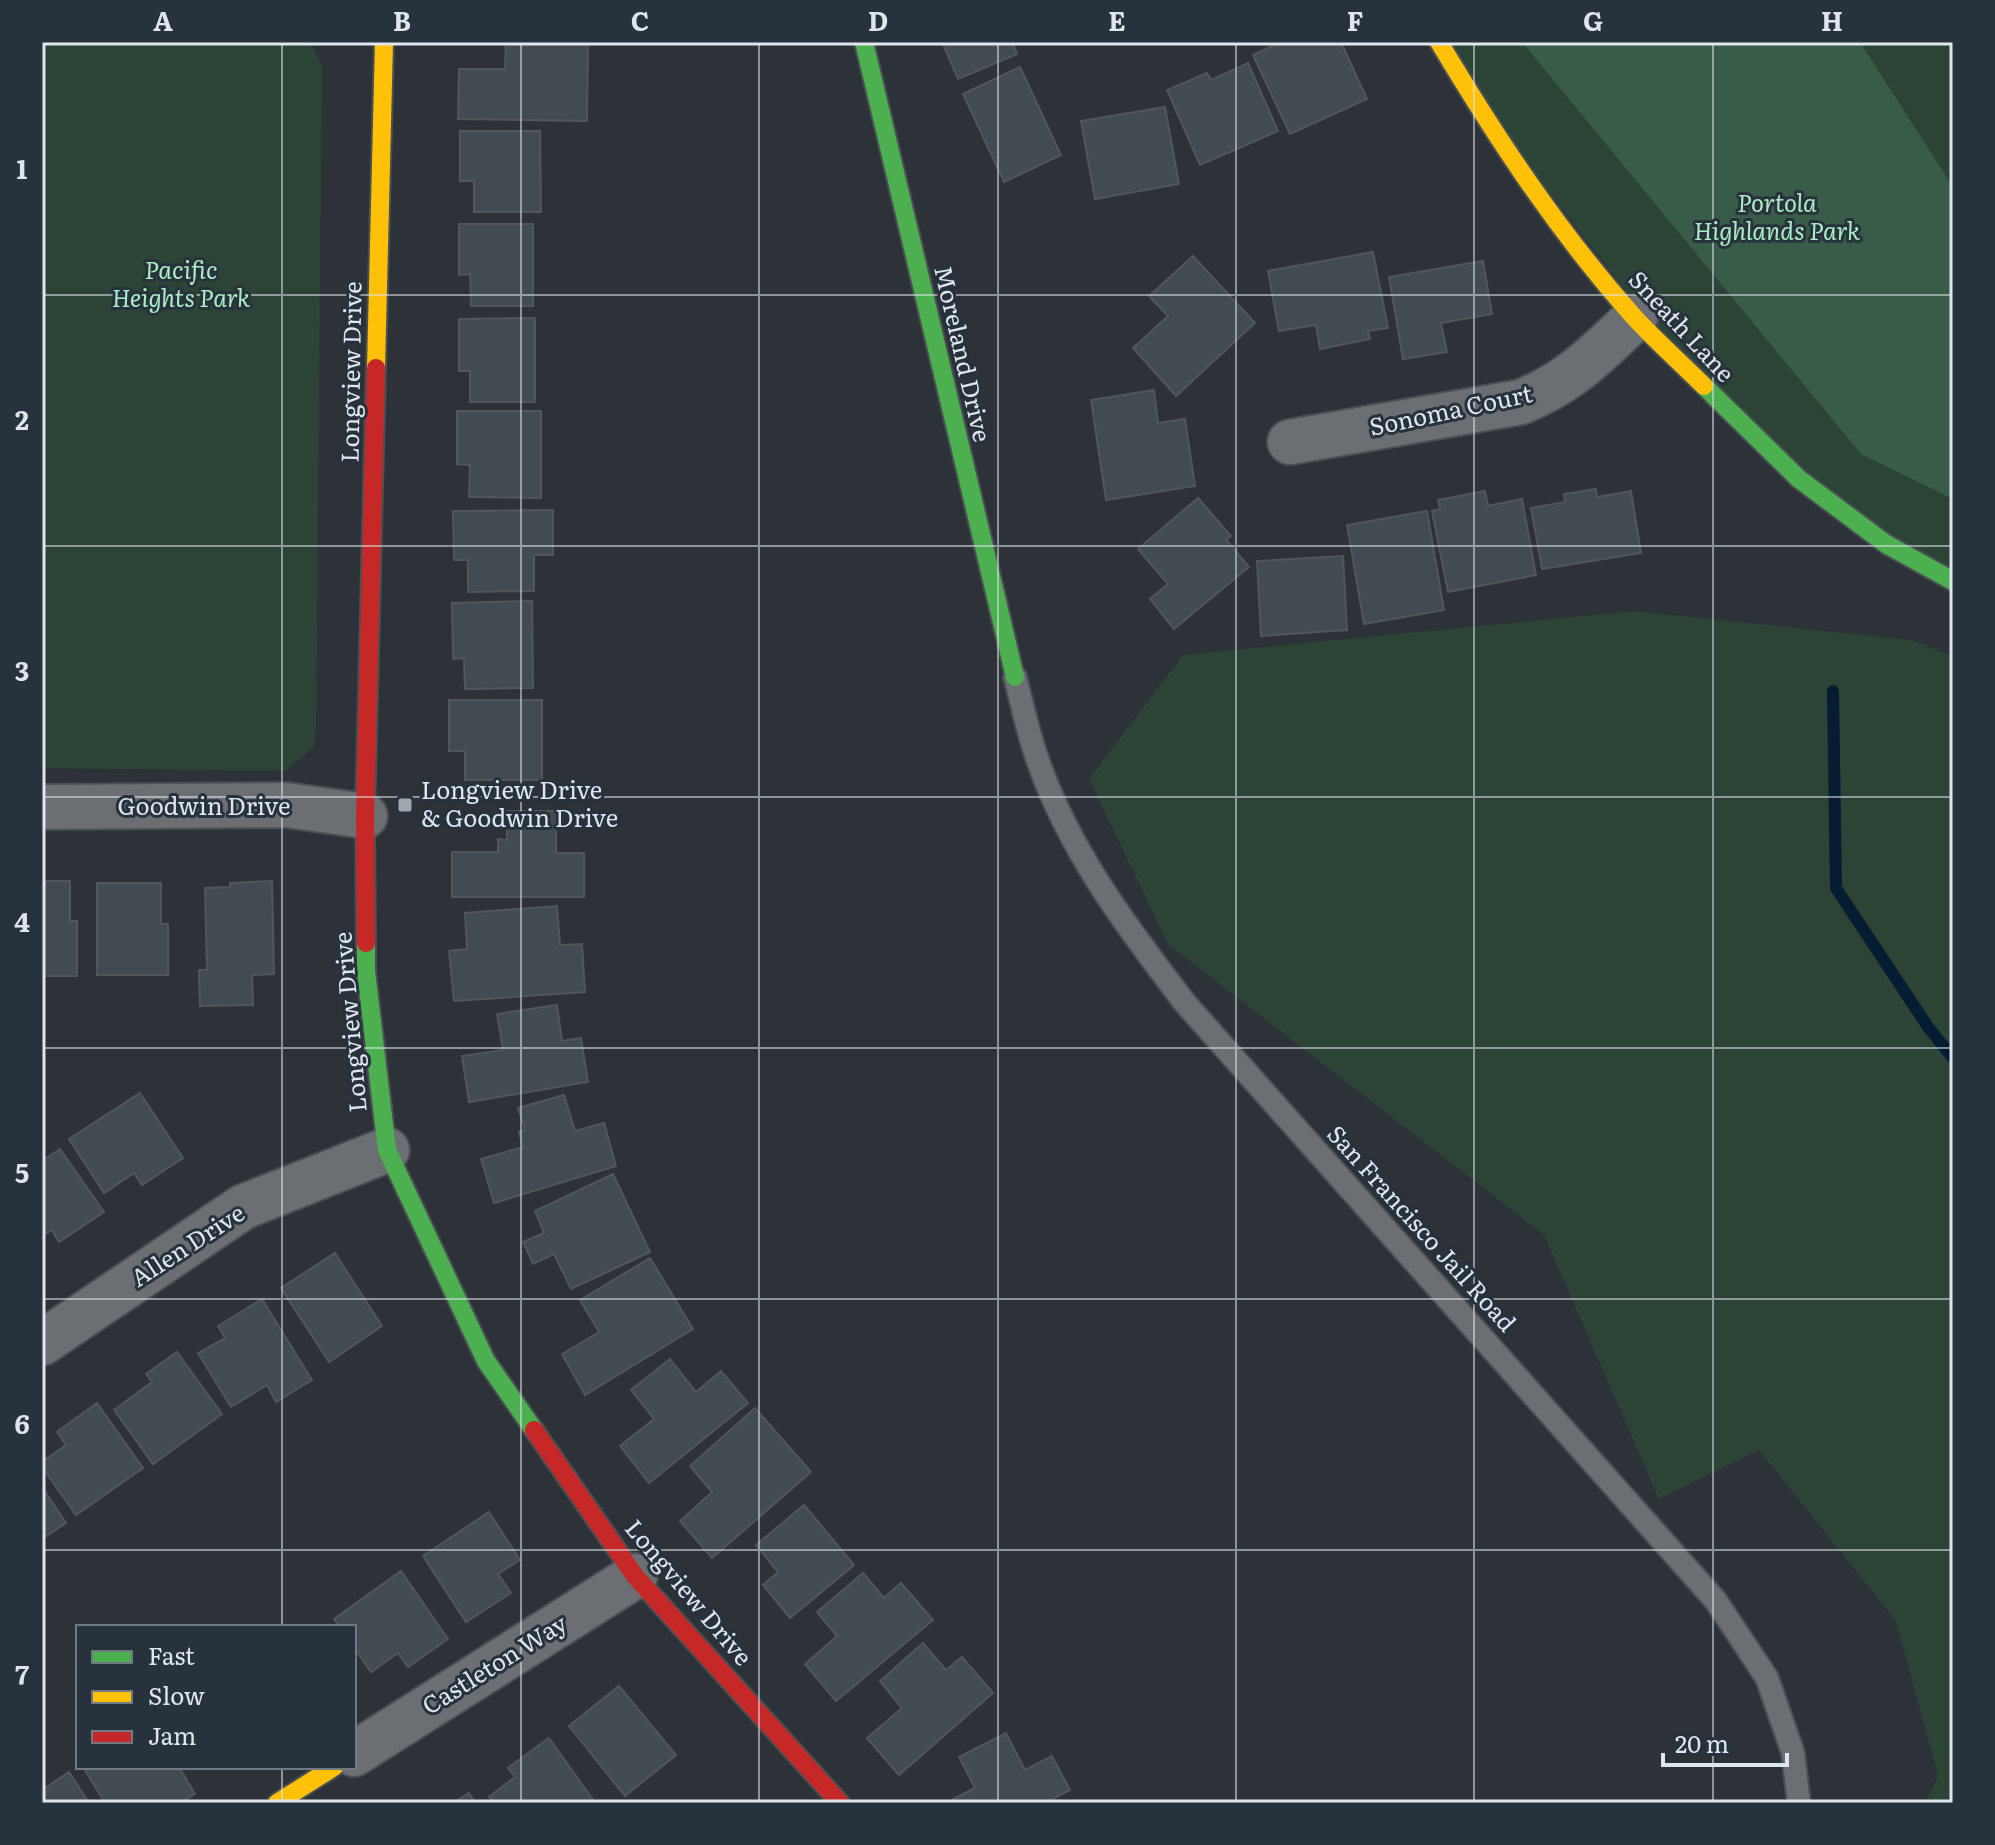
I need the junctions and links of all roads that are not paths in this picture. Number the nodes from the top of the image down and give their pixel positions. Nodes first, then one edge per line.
1 (384, 42) edge
2 (864, 42) edge
3 (1439, 42) edge
4 (1635, 318) junction
5 (1290, 442) dead end
6 (1953, 581) edge
7 (1015, 677) joint
8 (42, 807) edge
9 (365, 816) junction
10 (387, 1150) junction
11 (42, 1343) edge
12 (635, 1576) junction
13 (356, 1753) edge
14 (331, 1769) edge
15 (277, 1803) edge
16 (840, 1803) edge
17 (1799, 1803) edge

1 - 9 street, Longview Drive
2 - 7 street, Moreland Drive
3 - 4 street, Sneath Lane
4 - 5 street, Sonoma Court
4 - 6 street, Sneath Lane
7 - 17 lane, San Francisco Jail Road
8 - 9 street, Goodwin Drive
9 - 10 street, Longview Drive
10 - 11 street, Allen Drive
10 - 12 street, Longview Drive
12 - 13 street, Castleton Way
12 - 16 street, Longview Drive
14 - 15 street

